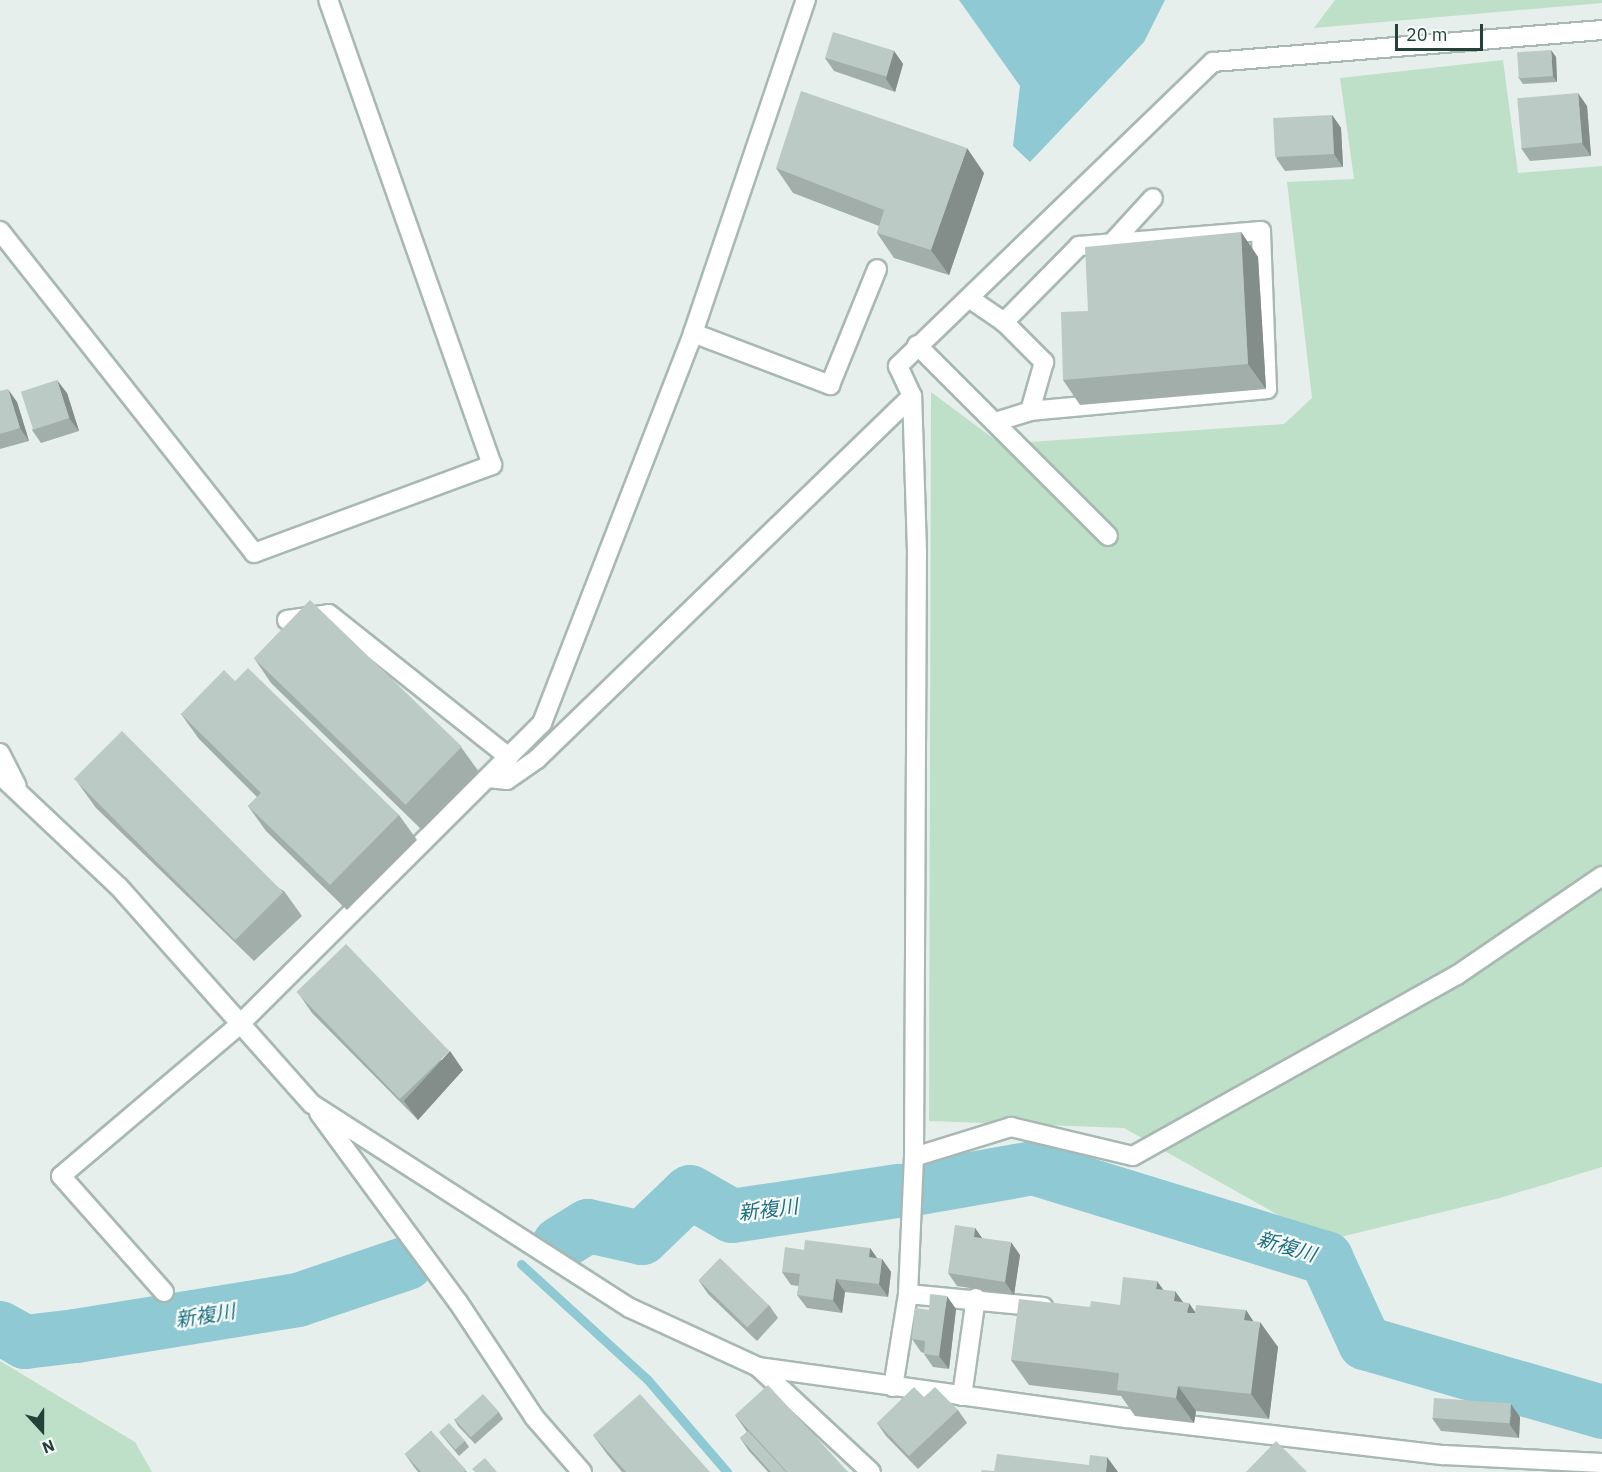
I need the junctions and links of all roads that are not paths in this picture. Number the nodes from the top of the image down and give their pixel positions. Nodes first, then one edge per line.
1 (328, 0) edge
2 (806, 0) edge
3 (1602, 30) edge
4 (1153, 198) dead end
5 (0, 231) edge
6 (1111, 244) junction
7 (877, 269) dead end
8 (969, 298) junction
9 (1004, 322) junction
10 (693, 333) junction
11 (917, 345) junction
12 (912, 396) junction
13 (1030, 411) junction
14 (995, 422) junction
15 (1108, 536) dead end
16 (287, 620) edge
17 (0, 753) edge
18 (508, 757) junction
19 (0, 775) edge
20 (488, 777) junction
21 (23, 799) junction
22 (1602, 876) edge
23 (239, 1025) junction
24 (312, 1104) junction
25 (914, 1157) junction
26 (164, 1292) dead end
27 (908, 1294) junction
28 (976, 1298) junction
29 (1066, 1310) edge
30 (758, 1367) junction
31 (893, 1387) junction
32 (962, 1396) junction
33 (1602, 1463) edge
34 (582, 1472) edge
35 (871, 1472) edge

1 - 5 street
2 - 10 street
3 - 8 street
4 - 6 street
6 - 9 street
6 - 13 street
7 - 10 street
8 - 9 street
8 - 11 street
9 - 13 street
10 - 18 street
11 - 12 street
11 - 14 street
12 - 20 street
12 - 25 street
13 - 14 street
14 - 15 street
16 - 18 street
17 - 21 street
18 - 20 street
19 - 21 street
20 - 23 street
21 - 23 street
22 - 25 street
23 - 24 street
23 - 26 street
24 - 30 street
24 - 34 street
25 - 27 street
27 - 28 street
27 - 31 street
28 - 29 street
28 - 32 street
30 - 31 street
30 - 35 street
31 - 32 street
32 - 33 street

